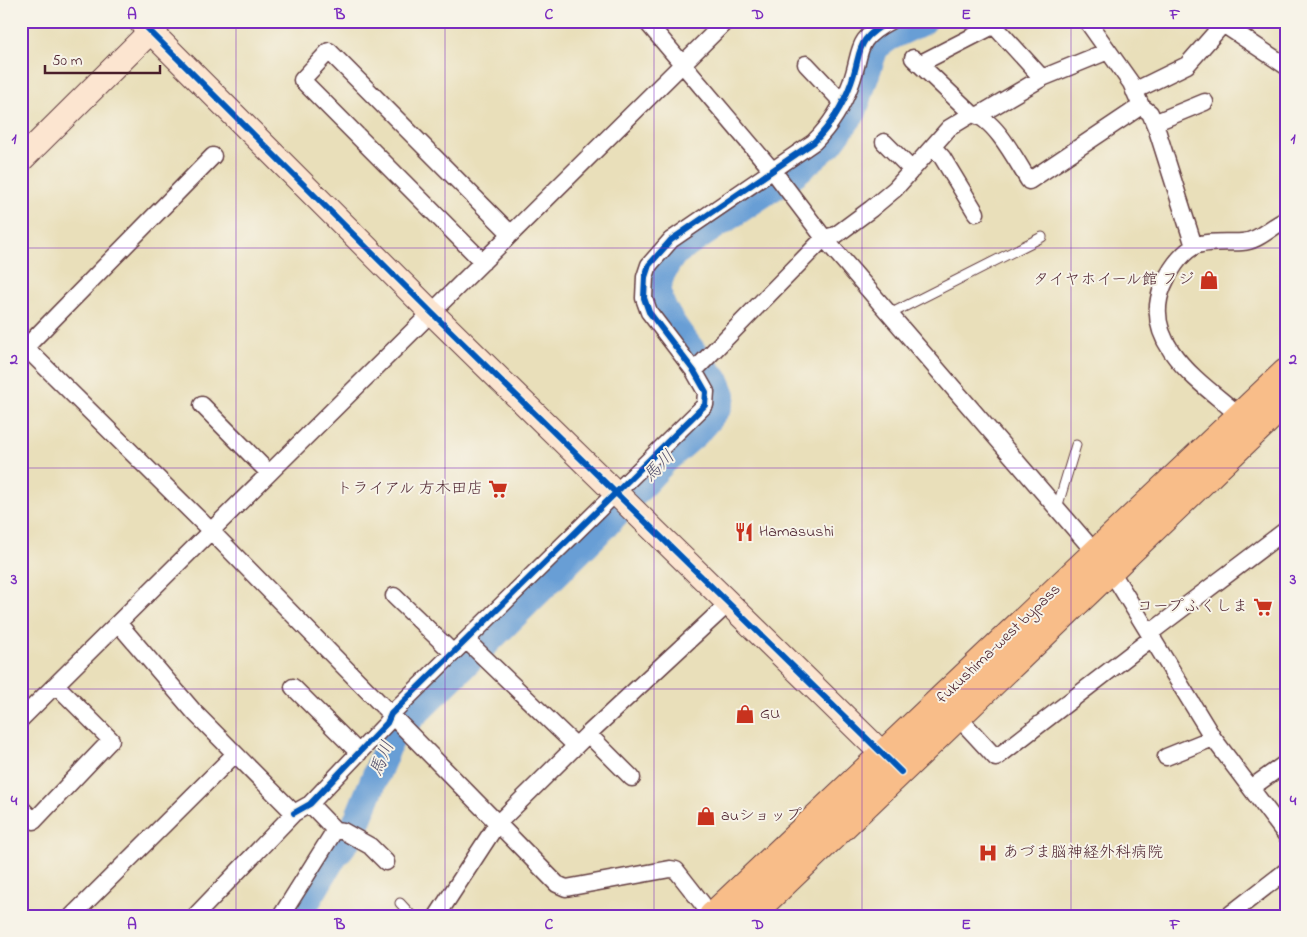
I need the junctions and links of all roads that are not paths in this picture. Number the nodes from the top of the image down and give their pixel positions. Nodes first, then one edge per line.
1 (646, 21) edge
2 (726, 21) edge
3 (890, 21) edge
4 (1087, 21) edge
5 (992, 24) edge
6 (150, 25) edge
7 (1108, 51) junction
8 (806, 64) dead end
9 (682, 66) junction
10 (1286, 66) edge
11 (1042, 78) junction
12 (1138, 99) junction
13 (841, 101) junction
14 (1205, 102) dead end
15 (975, 115) junction
16 (1154, 123) junction
17 (884, 142) dead end
18 (933, 147) junction
19 (213, 156) dead end
20 (21, 160) edge
21 (912, 170) junction
22 (774, 174) junction
23 (976, 213) dead end
24 (1286, 220) edge
25 (512, 234) junction
26 (1042, 237) dead end
27 (824, 238) junction
28 (1194, 246) junction
29 (483, 262) junction
30 (432, 313) junction
31 (890, 314) junction
32 (23, 347) edge
33 (699, 365) junction
34 (1286, 372) edge
35 (1286, 400) edge
36 (202, 405) dead end
37 (1240, 416) junction
38 (1076, 446) dead end
39 (269, 473) junction
40 (618, 495) junction
41 (1057, 508) junction
42 (1286, 530) edge
43 (211, 531) junction
44 (1103, 562) junction
45 (394, 596) dead end
46 (729, 603) junction
47 (118, 622) junction
48 (1152, 635) junction
49 (469, 642) junction
50 (453, 653) junction
51 (56, 685) junction
52 (293, 687) dead end
53 (394, 717) junction
54 (958, 717) junction
55 (21, 719) edge
56 (588, 734) junction
57 (1213, 738) junction
58 (576, 746) junction
59 (359, 753) junction
60 (235, 754) junction
61 (1166, 758) dead end
62 (892, 763) junction
63 (1286, 763) edge
64 (632, 778) dead end
65 (1251, 788) junction
66 (310, 804) junction
67 (21, 808) edge
68 (294, 812) junction
69 (497, 824) junction
70 (339, 831) junction
71 (1286, 835) edge
72 (386, 862) dead end
73 (1286, 871) edge
74 (400, 903) dead end
75 (72, 916) edge
76 (195, 916) edge
77 (281, 916) edge
78 (412, 916) edge
79 (437, 916) edge
80 (712, 916) edge
81 (749, 916) edge
82 (1228, 916) edge

1 - 9 street
2 - 9 street
3 - 13 street
4 - 7 street
5 - 11 street
5 - 15 street
6 - 20 street
6 - 30 street
7 - 11 street
7 - 12 street
8 - 13 street
9 - 22 street
9 - 25 street
10 - 12 street
11 - 15 street
12 - 15 street
12 - 16 street
13 - 22 street
14 - 16 street
15 - 18 street
16 - 28 street
17 - 21 street
18 - 21 street
18 - 23 street
19 - 32 street
21 - 27 street
22 - 27 street
22 - 33 street
24 - 28 street
25 - 29 street
25 - 29 street
26 - 31 lane
27 - 31 street
27 - 33 street
28 - 37 street
29 - 30 street
30 - 39 street
30 - 40 street
31 - 41 street
32 - 43 street
33 - 40 street
34 - 37 highway, fukushima-west bypass
35 - 44 highway, fukushima-west bypass
36 - 39 street
37 - 44 highway, fukushima-west bypass
38 - 41 lane
39 - 43 street
40 - 46 street
40 - 49 street
41 - 44 street
42 - 48 street
43 - 47 street
43 - 53 street
44 - 48 street
44 - 54 highway, fukushima-west bypass
44 - 62 highway, fukushima-west bypass
45 - 50 street
46 - 56 street
46 - 62 street
47 - 51 street
47 - 60 street
48 - 54 street
48 - 57 street
49 - 50 street
49 - 58 street
50 - 53 street
51 - 55 street
51 - 67 street
52 - 59 street
53 - 59 street
53 - 69 street
54 - 62 highway, fukushima-west bypass
56 - 58 street
56 - 64 street
57 - 61 street
57 - 65 street
58 - 69 street
59 - 66 street
60 - 68 street
60 - 75 street
62 - 80 highway, fukushima-west bypass
62 - 81 highway, fukushima-west bypass
63 - 65 street
65 - 71 street
66 - 68 street
66 - 70 street
68 - 76 street
69 - 79 street
69 - 80 street
70 - 72 street
70 - 77 street
73 - 82 street
74 - 78 lane

